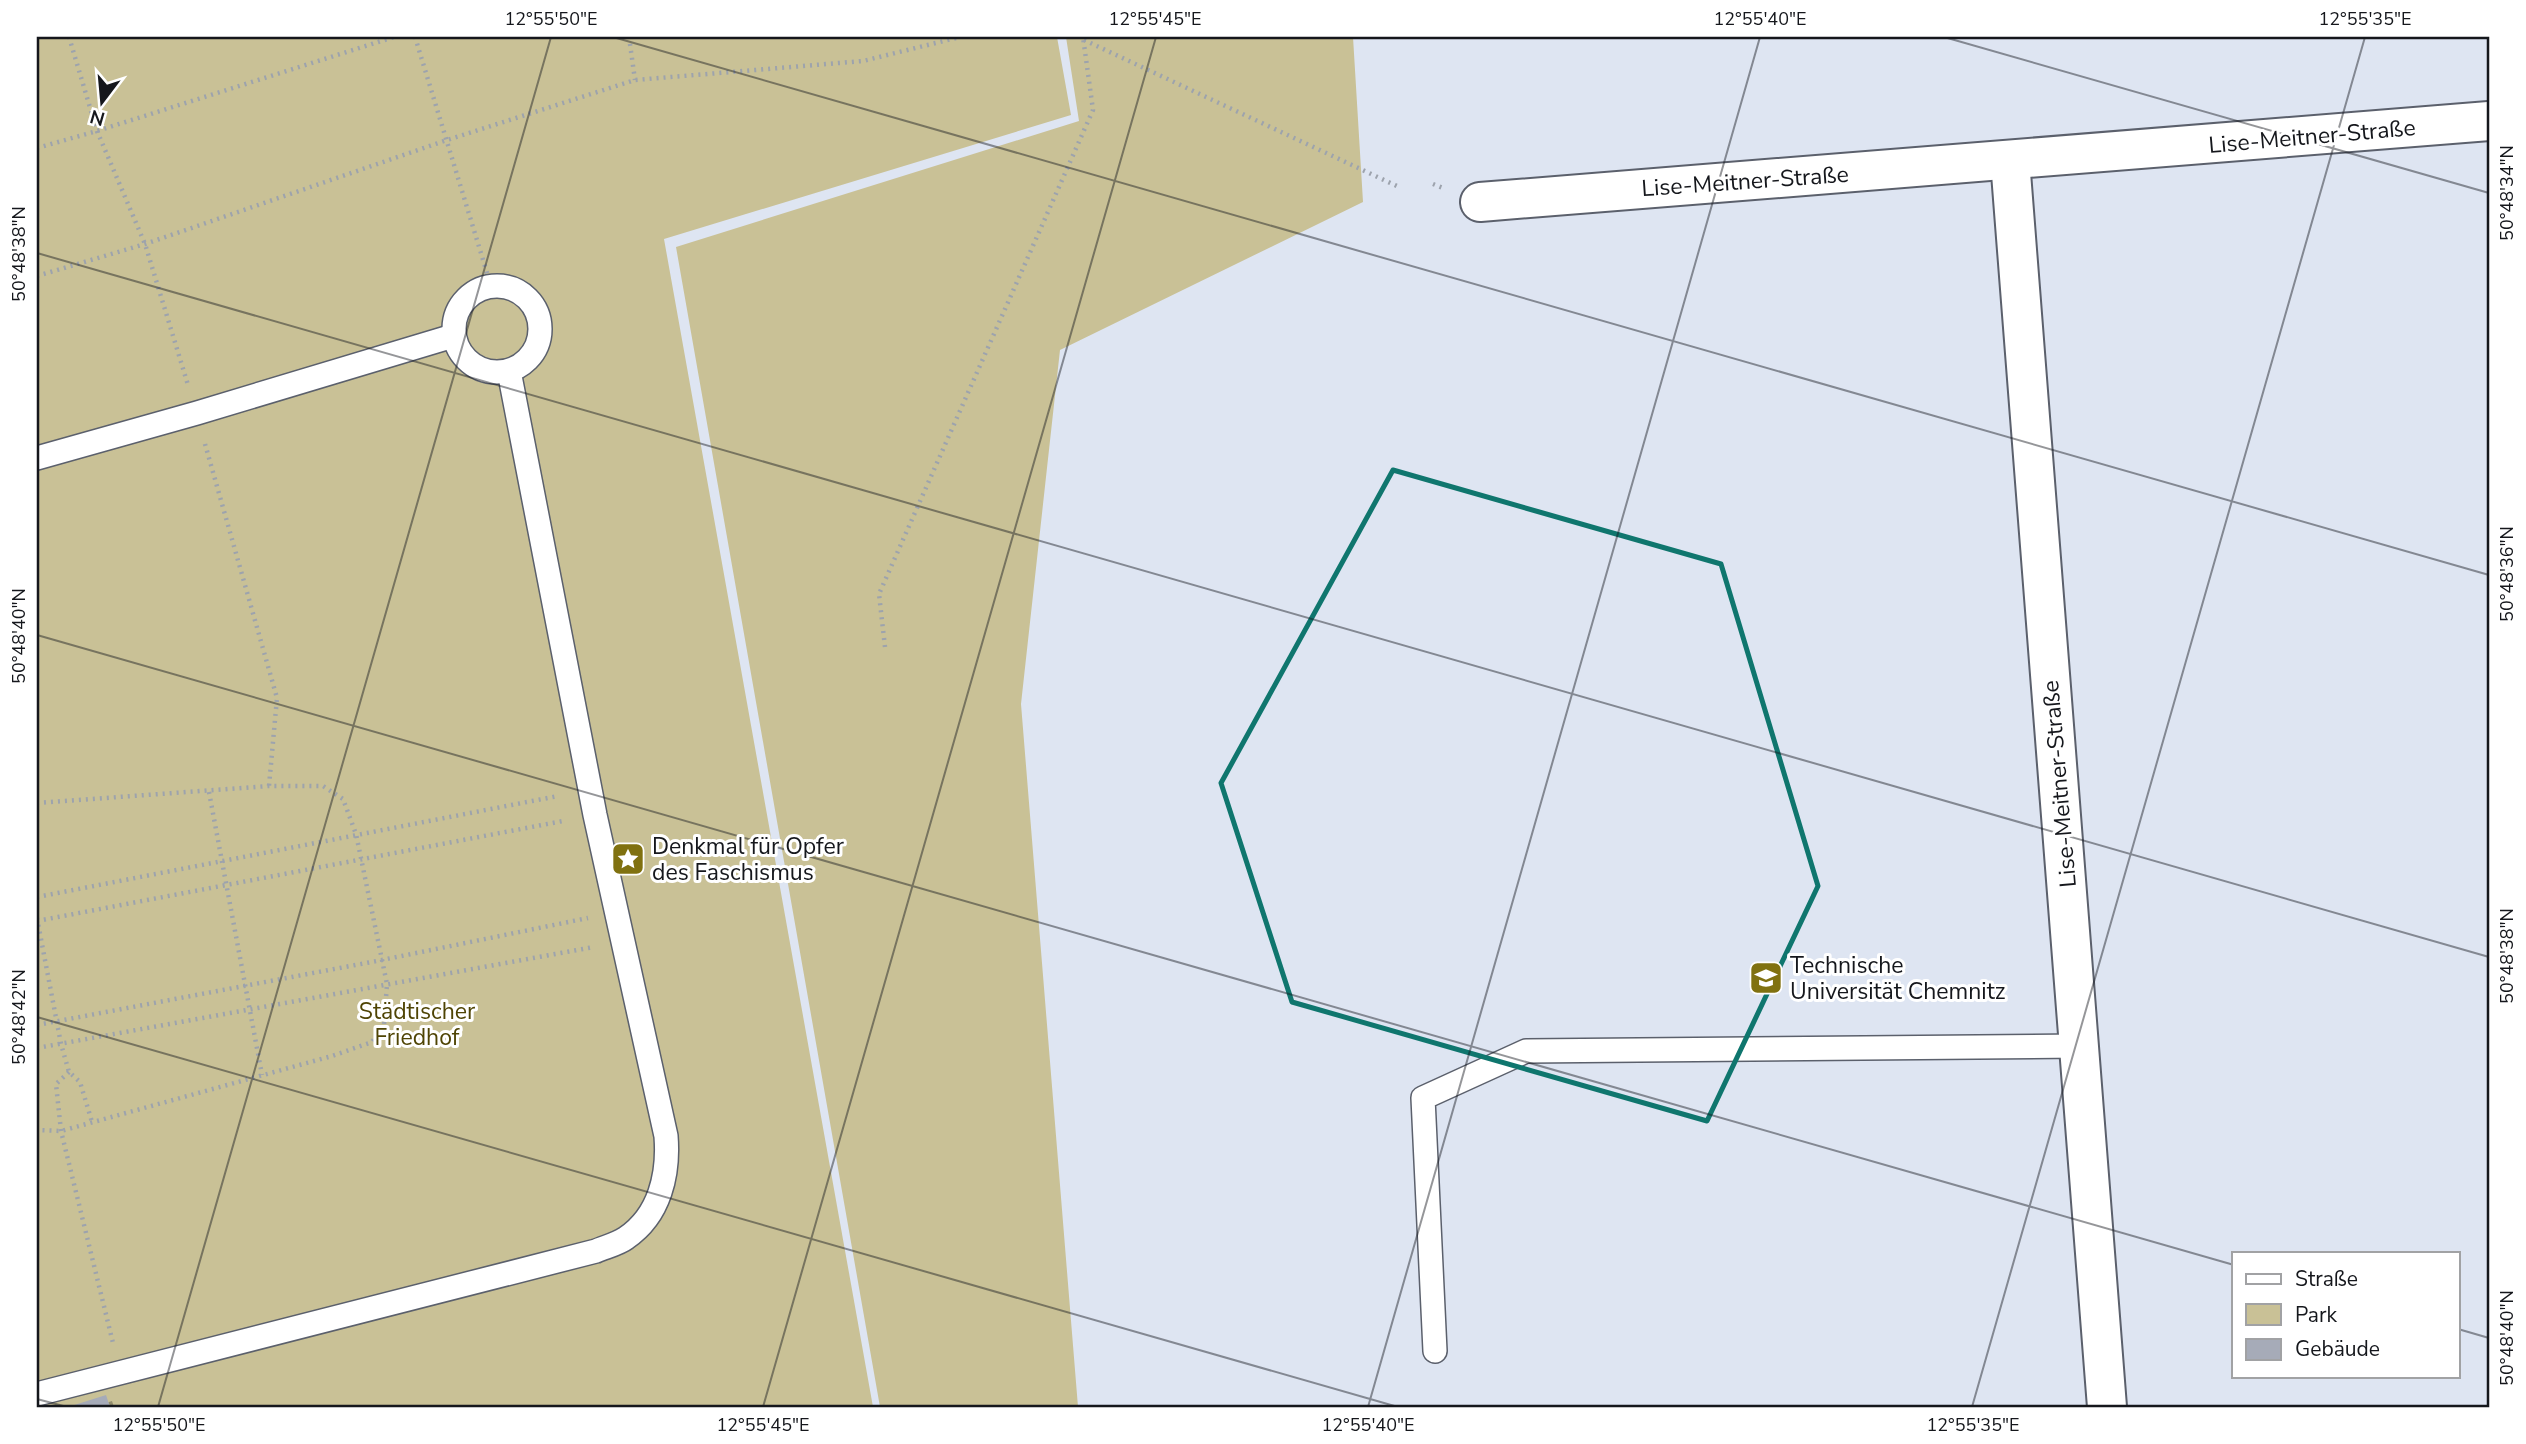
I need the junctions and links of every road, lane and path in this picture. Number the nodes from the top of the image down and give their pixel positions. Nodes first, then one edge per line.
1 (69, 37) edge
2 (394, 37) edge
3 (415, 37) edge
4 (629, 37) edge
5 (960, 37) edge
6 (1084, 38) edge
7 (635, 80) junction
8 (2489, 121) edge
9 (97, 131) junction
10 (447, 140) junction
11 (37, 148) edge
12 (2010, 160) junction
13 (1399, 187) dead end
14 (1480, 202) dead end
15 (145, 244) junction
16 (37, 276) edge
17 (491, 286) junction
18 (453, 336) junction
19 (509, 371) junction
20 (185, 374) dead end
21 (197, 413) junction
22 (37, 458) edge
23 (885, 647) dead end
24 (269, 786) junction
25 (590, 790) junction
26 (209, 792) junction
27 (37, 803) edge
28 (595, 815) junction
29 (356, 834) junction
30 (361, 860) junction
31 (222, 862) junction
32 (227, 887) junction
33 (37, 897) edge
34 (616, 912) junction
35 (37, 920) edge
36 (622, 942) junction
37 (383, 960) junction
38 (387, 984) junction
39 (245, 985) junction
40 (250, 1010) junction
41 (57, 1021) junction
42 (37, 1024) edge
43 (61, 1044) junction
44 (2080, 1046) junction
45 (37, 1048) edge
46 (69, 1072) junction
47 (262, 1075) junction
48 (92, 1122) junction
49 (37, 1130) edge
50 (61, 1131) junction
51 (1435, 1351) dead end
52 (120, 1371) junction
53 (37, 1394) edge
54 (2107, 1407) edge

1 - 9 path
2 - 9 path
3 - 10 path
4 - 7 path
5 - 7 path
6 - 13 path
6 - 23 path
7 - 10 path
8 - 12 street, Lise-Meitner-Straße
9 - 11 path
9 - 15 path
10 - 15 path
10 - 17 path
12 - 14 street, Lise-Meitner-Straße
12 - 44 street, Lise-Meitner-Straße
15 - 16 path
15 - 20 path
17 - 18 lane
17 - 19 lane
18 - 19 lane
18 - 21 lane
19 - 25 lane
21 - 22 lane
21 - 24 path
24 - 26 path
24 - 29 path
25 - 28 lane
25 - 29 path
26 - 27 path
26 - 31 path
28 - 30 path
28 - 34 lane
29 - 30 path
29 - 31 path
30 - 32 path
30 - 37 path
31 - 32 path
31 - 33 path
32 - 35 path
32 - 39 path
34 - 36 lane
34 - 37 path
35 - 41 path
36 - 38 path
36 - 52 lane
37 - 38 path
37 - 39 path
38 - 40 path
38 - 47 path
39 - 40 path
39 - 41 path
40 - 43 path
40 - 47 path
41 - 42 path
41 - 43 path
43 - 45 path
43 - 46 path
44 - 51 lane
44 - 54 street, Lise-Meitner-Straße
46 - 48 path
46 - 50 path
47 - 48 path
48 - 50 path
49 - 50 path
50 - 52 path
52 - 53 lane

